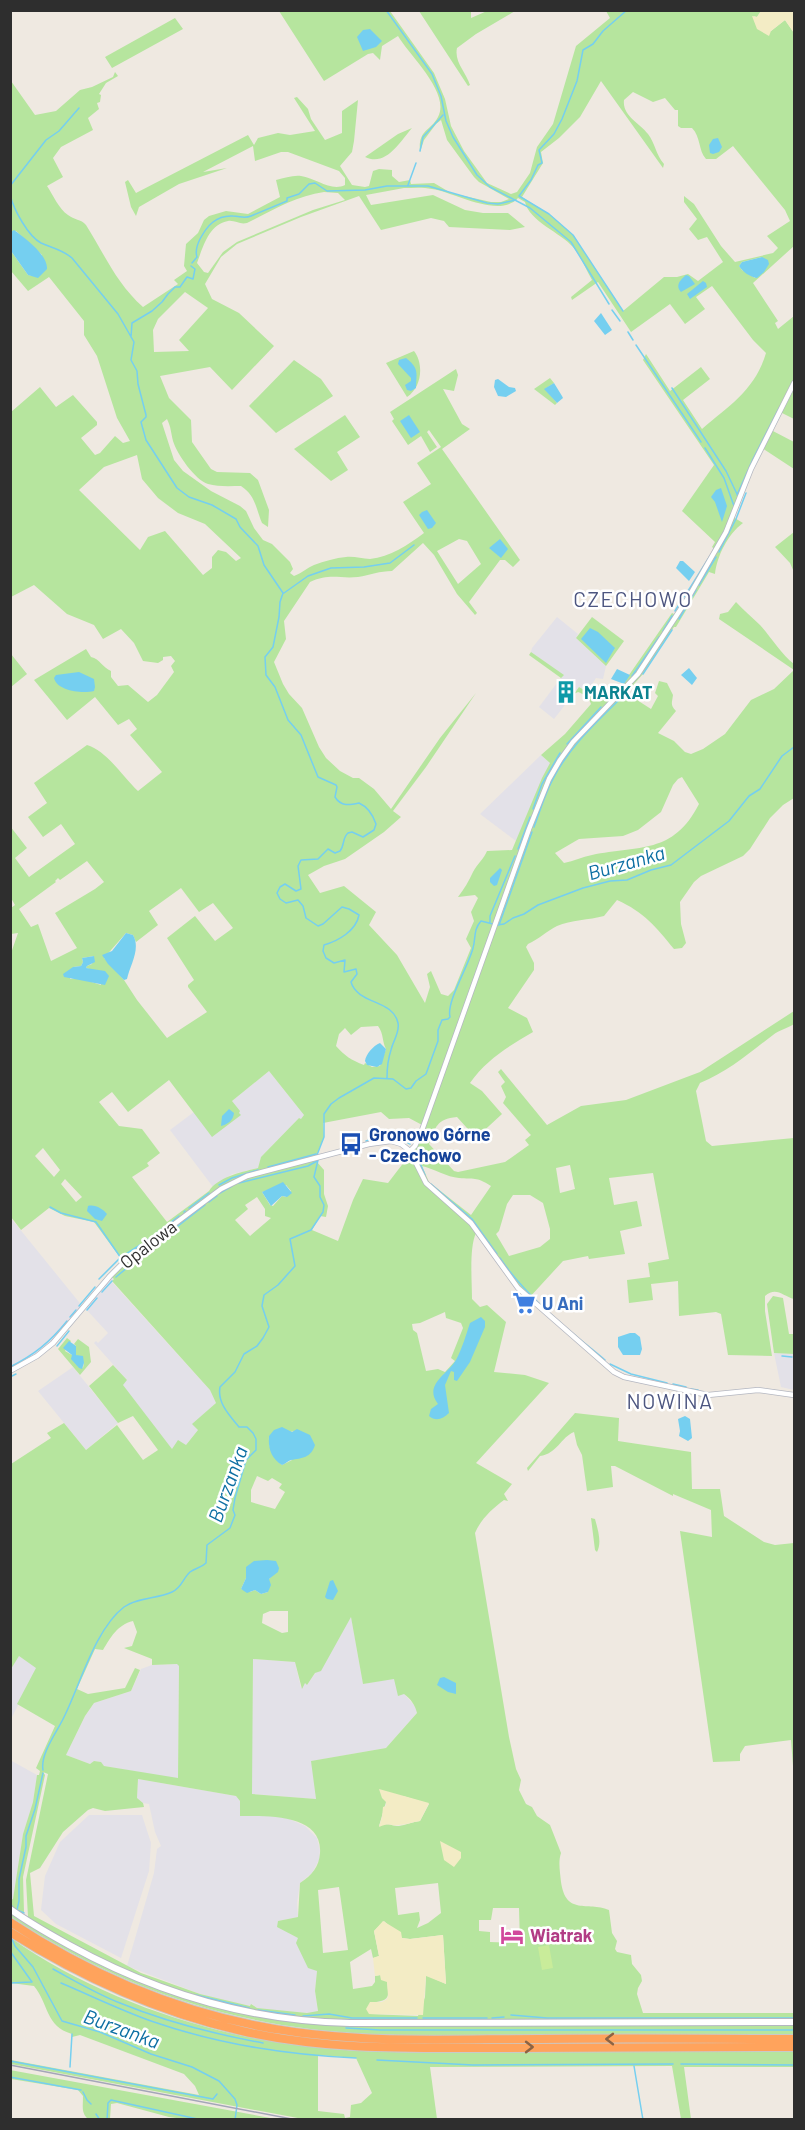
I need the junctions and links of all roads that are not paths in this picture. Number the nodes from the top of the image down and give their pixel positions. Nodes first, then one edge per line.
1 (795, 383) edge
2 (410, 1151) junction
3 (10, 1371) edge
4 (795, 1395) edge
5 (13, 1911) edge
6 (10, 1922) edge
7 (10, 1932) edge
8 (795, 2022) edge
9 (795, 2039) edge
10 (795, 2047) edge

1 - 2 street
2 - 3 street, Opalowa
2 - 4 street
5 - 8 street
9 -> 6 highway
7 -> 10 highway

